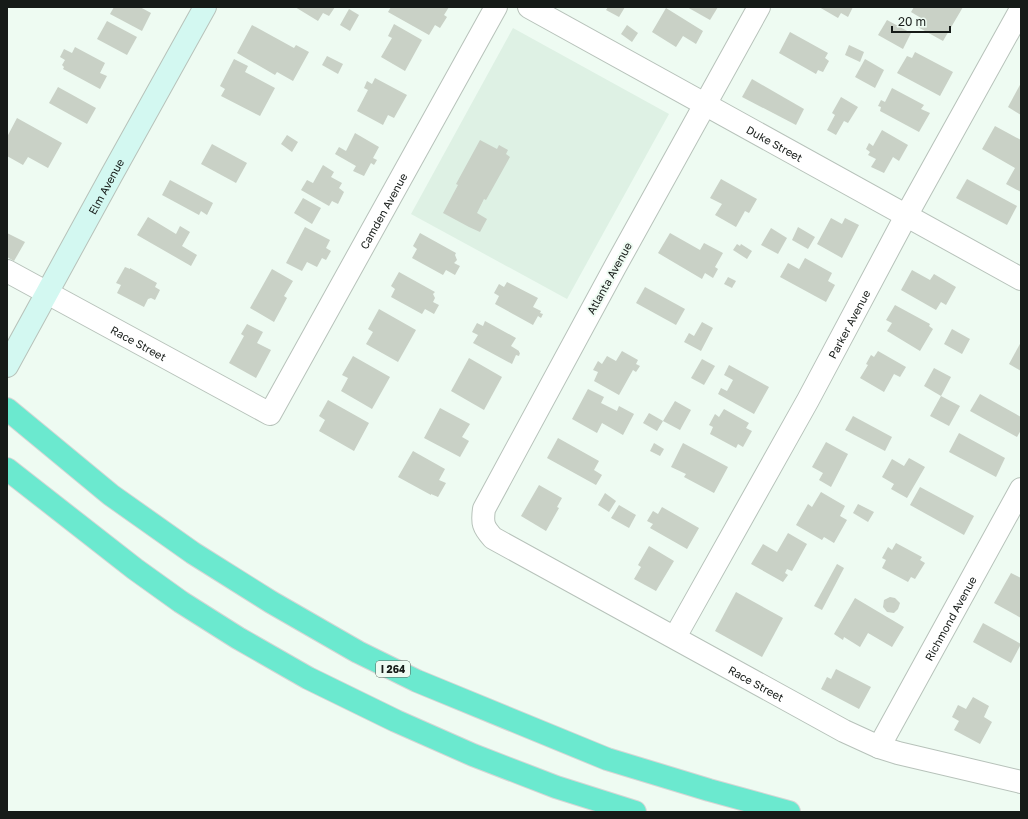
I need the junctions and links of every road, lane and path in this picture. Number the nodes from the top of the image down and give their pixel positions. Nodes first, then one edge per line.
1 (205, 7) edge
2 (496, 7) edge
3 (529, 7) edge
4 (759, 7) edge
5 (1021, 9) edge
6 (706, 104) junction
7 (906, 216) junction
8 (7, 271) edge
9 (1021, 279) edge
10 (47, 293) junction
11 (7, 366) edge
12 (7, 409) edge
13 (270, 414) joint
14 (13, 473) edge
15 (1021, 489) edge
16 (507, 545) joint
17 (675, 637) junction
18 (879, 747) junction
19 (1021, 782) edge
20 (635, 812) edge
21 (789, 812) edge

1 - 10 main road, Elm Avenue
2 - 13 street, Camden Avenue
3 - 6 street, Duke Street
4 - 6 street, Atlanta Avenue
5 - 7 street, Parker Avenue
6 - 7 street, Duke Street
6 - 16 street, Atlanta Avenue
7 - 9 street, Duke Street
7 - 17 street, Parker Avenue
8 - 10 street, Race Street
10 - 11 main road, Elm Avenue
10 - 13 street, Race Street
12 - 21 highway, I 264
14 - 20 highway
15 - 18 street, Richmond Avenue
16 - 17 street, Race Street
17 - 18 street, Race Street
18 - 19 street, Race Street

